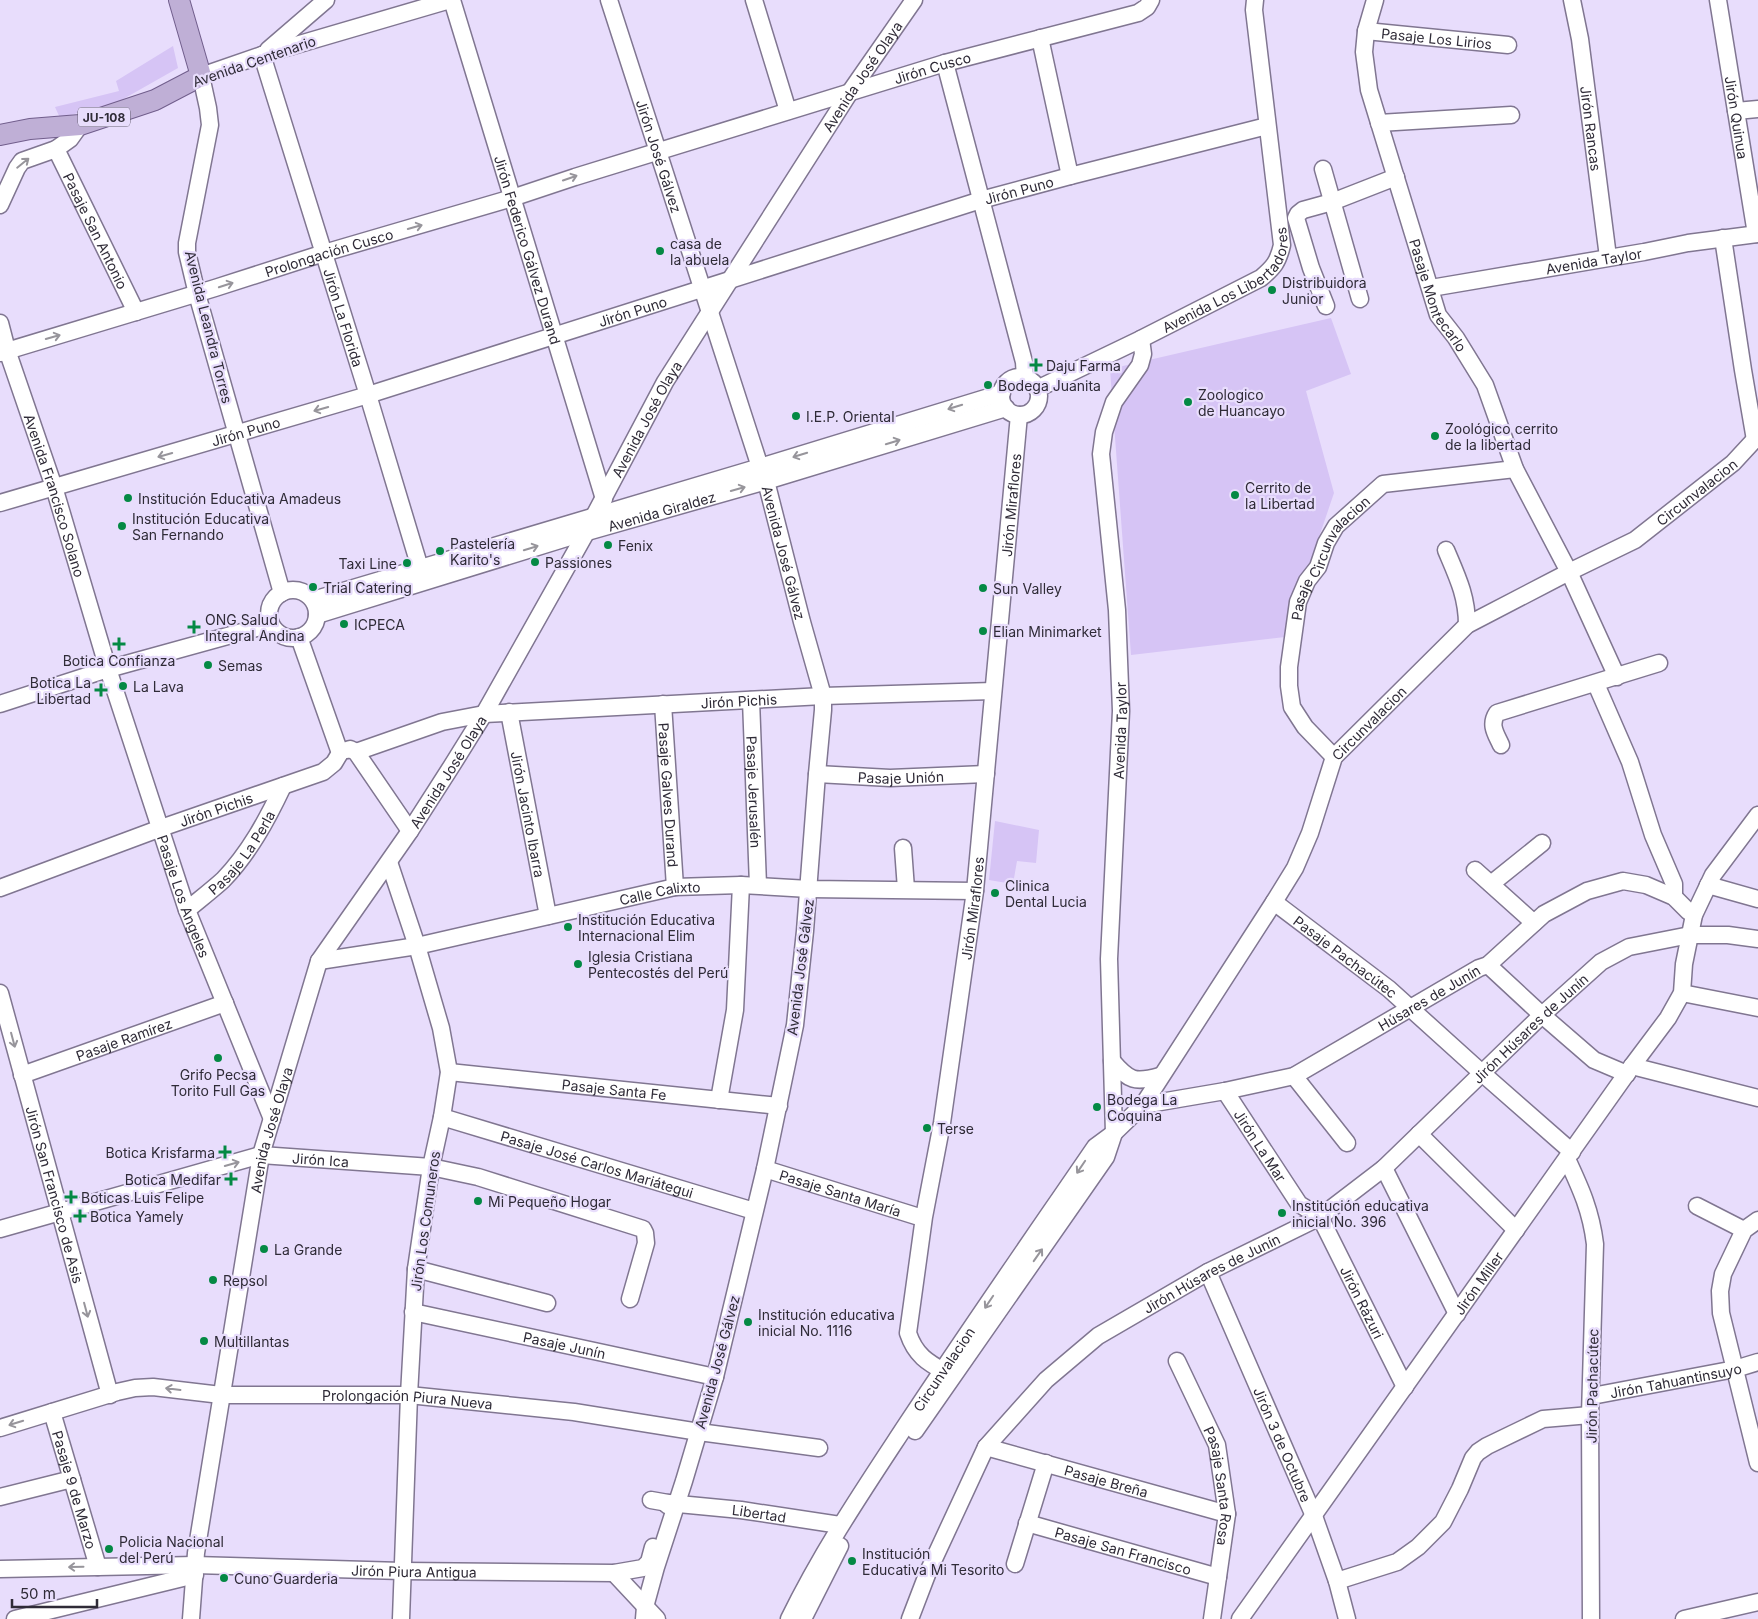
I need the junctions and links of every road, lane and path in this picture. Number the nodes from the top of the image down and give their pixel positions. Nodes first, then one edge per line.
1 (179, 0) edge
2 (326, 0) edge
3 (451, 0) edge
4 (609, 0) edge
5 (754, 0) edge
6 (1254, 0) edge
7 (1375, 0) edge
8 (1572, 0) edge
9 (1718, 0) edge
10 (910, 2) edge
11 (1150, 2) edge
12 (1366, 32) junction
13 (1040, 38) junction
14 (1508, 45) dead end
15 (262, 55) junction
16 (944, 63) junction
17 (201, 76) junction
18 (850, 92) junction
19 (1758, 108) edge
20 (788, 111) junction
21 (1736, 111) junction
22 (1511, 115) dead end
23 (1379, 123) junction
24 (80, 125) junction
25 (1267, 126) junction
26 (0, 135) edge
27 (56, 148) junction
28 (657, 152) junction
29 (1323, 169) dead end
30 (1070, 176) junction
31 (1396, 177) junction
32 (512, 198) junction
33 (981, 200) junction
34 (1332, 202) junction
35 (0, 205) edge
36 (1757, 234) edge
37 (1723, 238) junction
38 (324, 253) junction
39 (1608, 257) junction
40 (730, 280) junction
41 (1430, 288) junction
42 (702, 289) junction
43 (197, 294) junction
44 (1360, 299) dead end
45 (1326, 306) dead end
46 (136, 312) junction
47 (709, 312) junction
48 (0, 323) edge
49 (553, 336) junction
50 (1141, 339) junction
51 (3, 351) edge
52 (1025, 378) junction
53 (1038, 389) junction
54 (368, 395) junction
55 (1009, 405) junction
56 (237, 434) junction
57 (1757, 438) edge
58 (1515, 469) junction
59 (763, 474) junction
60 (54, 487) junction
61 (604, 499) junction
62 (0, 503) edge
63 (594, 516) junction
64 (587, 531) junction
65 (1446, 550) dead end
66 (1569, 572) junction
67 (421, 575) junction
68 (282, 593) junction
69 (315, 607) junction
70 (266, 625) junction
71 (1468, 625) junction
72 (299, 638) junction
73 (1659, 663) dead end
74 (108, 669) junction
75 (1617, 677) junction
76 (1596, 684) junction
77 (993, 691) junction
78 (822, 696) junction
79 (751, 700) junction
80 (0, 704) edge
81 (663, 704) junction
82 (509, 712) junction
83 (484, 714) junction
84 (1502, 746) dead end
85 (348, 752) junction
86 (1334, 757) junction
87 (817, 774) junction
88 (986, 774) junction
89 (283, 786) junction
90 (1758, 815) edge
91 (161, 828) junction
92 (410, 831) junction
93 (1542, 843) dead end
94 (903, 848) dead end
95 (389, 862) junction
96 (1475, 870) dead end
97 (1491, 884) junction
98 (741, 885) junction
99 (758, 885) junction
100 (1708, 885) junction
101 (675, 887) junction
102 (0, 888) edge
103 (809, 889) junction
104 (906, 889) junction
105 (975, 891) junction
106 (1674, 897) junction
107 (1758, 899) edge
108 (1274, 902) junction
109 (187, 910) junction
110 (1694, 915) junction
111 (548, 916) junction
112 (1534, 923) junction
113 (1690, 935) junction
114 (1758, 939) edge
115 (418, 946) junction
116 (319, 961) junction
117 (1488, 965) junction
118 (1682, 992) junction
119 (0, 994) edge
120 (225, 1003) junction
121 (1410, 1008) junction
122 (1758, 1008) edge
123 (1542, 1015) junction
124 (1112, 1061) junction
125 (1630, 1070) junction
126 (449, 1072) junction
127 (1482, 1073) junction
128 (22, 1075) junction
129 (1160, 1076) junction
130 (1294, 1076) junction
131 (1225, 1091) junction
132 (1758, 1098) edge
133 (720, 1100) junction
134 (1142, 1105) junction
135 (779, 1106) junction
136 (442, 1117) junction
137 (272, 1119) junction
138 (1114, 1133) junction
139 (1419, 1134) junction
140 (1347, 1143) dead end
141 (261, 1155) junction
142 (1570, 1155) junction
143 (432, 1167) junction
144 (1384, 1168) junction
145 (765, 1169) junction
146 (1697, 1206) dead end
147 (60, 1212) junction
148 (754, 1212) junction
149 (916, 1216) dead end
150 (1320, 1217) junction
151 (1758, 1220) edge
152 (0, 1229) edge
153 (1516, 1230) junction
154 (1744, 1230) junction
155 (416, 1269) junction
156 (1208, 1272) junction
157 (630, 1299) dead end
158 (547, 1303) dead end
159 (413, 1312) junction
160 (1457, 1314) junction
161 (1177, 1360) dead end
162 (1758, 1362) edge
163 (1735, 1369) junction
164 (948, 1374) junction
165 (715, 1376) junction
166 (1405, 1387) junction
167 (110, 1395) junction
168 (221, 1395) junction
169 (409, 1395) junction
170 (1592, 1396) junction
171 (52, 1412) junction
172 (1590, 1415) junction
173 (0, 1428) edge
174 (698, 1432) junction
175 (986, 1447) junction
176 (818, 1448) dead end
177 (1758, 1463) edge
178 (1046, 1464) junction
179 (72, 1479) junction
180 (0, 1497) edge
181 (651, 1500) dead end
182 (672, 1504) junction
183 (1226, 1514) junction
184 (1314, 1516) junction
185 (1028, 1522) junction
186 (840, 1525) junction
187 (1015, 1564) dead end
188 (98, 1567) junction
189 (0, 1569) edge
190 (195, 1570) junction
191 (402, 1571) junction
192 (614, 1573) junction
193 (1218, 1577) junction
194 (1337, 1580) junction
195 (1758, 1602) edge
196 (644, 1613) edge
197 (15, 1619) edge
198 (191, 1619) edge
199 (401, 1619) edge
200 (657, 1619) edge
201 (789, 1619) edge
202 (803, 1619) edge
203 (910, 1619) edge
204 (1212, 1619) edge
205 (1240, 1619) edge
206 (1347, 1619) edge
207 (1591, 1619) edge
208 (1684, 1619) edge

1 - 17 main road, Avenida Leandra Torres
2 - 15 street
3 - 15 street, Avenida Centenario
3 - 32 street, Jirón Federico Gálvez Durand
4 - 28 street, Jirón José Gálvez
5 - 20 street
6 - 25 street, Avenida Los Libertadores
7 - 12 street, Pasaje Montecarlo
8 - 39 street, Jirón Rancas
9 - 21 street, Jirón Quinua
10 - 18 street, Avenida José Olaya
11 - 13 street, Jirón Cusco
12 - 14 street, Pasaje Los Lirios
12 - 23 street, Pasaje Montecarlo
13 - 16 street, Jirón Cusco
13 - 30 street
15 - 17 street, Avenida Centenario
15 - 38 street, Jirón La Florida
16 - 18 street, Jirón Cusco
16 - 33 street
17 - 24 main road, Avenida Centenario / JU-108
17 - 43 street, Avenida Leandra Torres
18 - 20 street, Jirón Cusco
18 - 40 street, Avenida José Olaya
19 - 21 street
20 - 28 street, Jirón Cusco
21 - 36 street, Jirón Quinua
22 - 23 street
23 - 31 street, Pasaje Montecarlo
24 - 26 main road, Avenida Centenario / JU-108
24 - 27 street
25 - 30 street, Jirón Puno
25 - 50 street, Avenida Los Libertadores
35 -> 27 street
27 - 46 street, Pasaje San Antonio
32 -> 28 street, Prolongación Cusco
28 - 42 street, Jirón José Gálvez
29 - 34 street
30 - 33 street, Jirón Puno
31 - 34 street
31 - 41 street, Pasaje Montecarlo
38 -> 32 street, Prolongación Cusco
32 - 49 street, Jirón Federico Gálvez Durand
33 - 40 street, Jirón Puno
33 - 52 street
34 - 44 street
34 - 45 street
36 - 37 street, Avenida Taylor
37 - 39 street, Avenida Taylor
37 - 57 street
43 -> 38 street, Prolongación Cusco
38 - 54 street, Jirón La Florida
39 - 41 street, Avenida Taylor
40 - 42 street, Jirón Puno
40 - 47 street, Avenida José Olaya
41 - 58 street, Pasaje Montecarlo
42 - 47 street, Jirón José Gálvez
42 - 49 street, Jirón Puno
43 - 46 street, Prolongación Cusco
43 - 56 street, Avenida Leandra Torres
51 -> 46 street, Prolongación Cusco
47 - 59 street, Avenida José Gálvez
47 - 61 street, Avenida José Olaya
48 - 51 street, Avenida Francisco Solano
49 - 54 street, Jirón Puno
49 - 61 street, Jirón Federico Gálvez Durand
50 - 53 street, Avenida Los Libertadores
50 - 124 street, Avenida Taylor
51 - 60 street, Avenida Francisco Solano
52 - 53 street
52 - 55 street
53 - 55 street
54 -> 56 street, Jirón Puno
54 - 67 street, Jirón La Florida
55 - 59 street, Avenida Giraldez
55 - 77 street, Jirón Miraflores
56 -> 60 street, Jirón Puno
56 - 68 street, Avenida Leandra Torres
57 - 66 street, Circunvalacion
58 - 66 street, Pasaje Montecarlo
58 - 86 street, Pasaje Circunvalacion
59 - 63 street, Avenida Giraldez
64 -> 59 street, Avenida Giraldez
59 - 78 street, Avenida José Gálvez
60 - 62 street, Jirón Puno
60 - 74 street, Avenida Francisco Solano
61 - 63 street, Avenida José Olaya
63 - 64 street, Avenida José Olaya
63 - 67 street, Avenida Giraldez
67 -> 64 street, Avenida Giraldez
64 - 83 street, Avenida José Olaya
65 - 71 street
66 - 71 street, Circunvalacion
66 - 75 street, Pasaje Montecarlo
67 - 69 street, Avenida Giraldez
68 - 69 street
68 - 70 street
69 - 72 street
70 - 72 street
70 - 74 street
71 - 86 street, Circunvalacion
72 - 85 street
73 - 75 street
74 - 80 street
74 - 91 street, Pasaje Los Angeles
75 - 76 street
76 - 84 street
76 - 106 street
77 - 78 street, Jirón Pichis
77 - 88 street, Jirón Miraflores
78 - 79 street, Jirón Pichis
78 - 87 street, Avenida José Gálvez
79 - 81 street, Jirón Pichis
79 - 99 street, Pasaje Jerusalén
81 - 82 street, Jirón Pichis
81 - 101 street, Pasaje Galves Durand
82 - 83 street, Jirón Pichis
82 - 111 street, Jirón Jacinto Ibarra
83 - 85 street, Jirón Pichis
83 - 92 street, Avenida José Olaya
85 - 89 street, Jirón Pichis
85 - 92 street
86 - 108 street, Circunvalacion
87 - 88 street, Pasaje Unión
87 - 103 street, Avenida José Gálvez
88 - 105 street, Jirón Miraflores
89 - 91 street, Jirón Pichis
89 - 109 street, Pasaje La Perla
90 - 100 street
91 - 102 street, Jirón Pichis
91 - 109 street, Pasaje Los Angeles
92 - 95 street, Avenida José Olaya
93 - 97 street
94 - 104 street
95 - 115 street, Jirón Los Comuneros
95 - 116 street, Avenida José Olaya
96 - 97 street
97 - 112 street
98 - 99 street, Calle Calixto
98 - 101 street, Calle Calixto
98 - 133 street
99 - 103 street, Calle Calixto
100 - 107 street
100 - 110 street
101 - 111 street, Calle Calixto
103 - 104 street, Calle Calixto
103 - 135 street, Avenida José Gálvez
104 - 105 street, Calle Calixto
105 - 164 street, Jirón Miraflores
106 - 110 street, Húsares de Junín
106 - 112 street, Húsares de Junín
108 - 121 street, Pasaje Pachacútec
108 - 129 street, Circunvalacion
109 - 120 street, Pasaje Los Angeles
110 - 113 street
111 - 115 street, Calle Calixto
112 - 117 street, Húsares de Junín
113 - 114 street, Jirón Húsares de Junín
113 - 118 street, Jirón Miller
113 - 123 street, Jirón Húsares de Junín
115 - 116 street, Calle Calixto
115 - 126 street, Jirón Los Comuneros
116 - 137 street, Avenida José Olaya
117 - 121 street, Húsares de Junín
117 - 123 street
118 - 122 street
118 - 125 street, Jirón Miller
119 -> 128 street, Jirón San Francisco de Asis
120 - 128 street, Pasaje Ramírez
120 - 137 street, Pasaje Los Angeles
121 - 127 street, Pasaje Pachacútec
121 - 130 street, Húsares de Junín
123 - 125 street
123 - 127 street, Jirón Húsares de Junín
124 - 129 street
124 - 138 street, Avenida Taylor
125 - 132 street
125 - 142 street, Jirón Miller
126 - 133 street, Pasaje Santa Fe
126 - 136 street, Jirón Los Comuneros
127 - 139 street, Jirón Húsares de Junín
127 - 142 street, Pasaje Pachacútec
128 - 147 street, Jirón San Francisco de Asis
129 - 134 street, Circunvalacion
130 - 131 street, Húsares de Junín
130 - 140 street
131 - 134 street, Húsares de Junín
131 - 150 street, Jirón La Mar
133 - 135 street, Pasaje Santa Fe
134 - 138 street, Circunvalacion
135 - 145 street, Avenida José Gálvez
136 - 143 street, Jirón Los Comuneros
136 - 148 street, Pasaje José Carlos Mariátegui
137 - 141 street, Avenida José Olaya
138 - 164 street, Circunvalacion
139 - 144 street, Jirón Húsares de Junín
139 - 153 street
141 - 143 street, Jirón Ica
147 -> 141 street, Jirón Ica
141 - 168 street, Avenida José Olaya
142 - 153 street, Jirón Miller
142 - 170 street, Jirón Pachacútec
143 - 155 street, Jirón Los Comuneros
143 - 157 street, Jirón Ica
144 - 150 street, Jirón Húsares de Junín
144 - 160 street
145 - 148 street, Avenida José Gálvez
145 - 149 street, Pasaje Santa María
146 - 154 street
147 - 152 street, Jirón Ica
147 -> 167 street, Jirón San Francisco de Asis
148 - 165 street, Avenida José Gálvez
150 - 156 street, Jirón Húsares de Junín
150 - 166 street, Jirón Rázuri
151 - 154 street
153 - 160 street, Jirón Miller
154 - 163 street
155 - 158 street
155 - 159 street, Jirón Los Comuneros
156 - 175 street, Jirón Húsares de Junín
156 - 184 street, Jirón 3 de Octubre
159 - 165 street, Pasaje Junín
159 - 169 street, Jirón Los Comuneros
160 - 166 street, Jirón Miller
161 - 183 street, Pasaje Santa Rosa
162 - 163 street, Jirón Tahuantinsuyo
163 - 170 street, Jirón Tahuantinsuyo
163 - 177 street
164 - 186 street, Circunvalacion
164 - 202 street, Circunvalacion
165 - 174 street, Avenida José Gálvez
166 - 184 street, Jirón Miller
168 -> 167 street, Prolongación Piura Nueva
167 - 171 street, Prolongación Piura Nueva
168 - 169 street, Prolongación Piura Nueva
168 - 190 street, Avenida José Olaya
169 - 174 street, Prolongación Piura Nueva
169 - 191 street, Jirón Los Comuneros
170 - 172 street, Jirón Pachacútec
171 -> 173 street, Prolongación Piura Nueva
171 - 179 street, Pasaje 9 de Marzo
172 - 194 street
172 - 207 street, Jirón Pachacútec
174 - 176 street, Prolongación Piura Nueva
174 - 182 street, Avenida José Gálvez
175 - 178 street, Pasaje Breña
175 - 203 street, Jirón Húsares de Junín
178 - 183 street, Pasaje Breña
178 - 185 street
179 - 180 street
179 - 188 street, Pasaje 9 de Marzo
181 - 182 street, Libertad
182 - 186 street, Libertad
182 - 192 street, Jirón Piura Antigua
182 - 196 street, Avenida José Gálvez
183 - 193 street, Pasaje Santa Rosa
184 - 194 street, Jirón 3 de Octubre
184 - 205 street, Jirón Miller
185 - 187 street
185 - 193 street, Pasaje San Francisco
186 - 201 street, Circunvalacion
188 -> 189 street, Jirón Piura Antigua
188 - 190 street, Jirón Piura Antigua
190 - 191 street, Jirón Piura Antigua
190 - 197 street
190 - 198 street, Avenida José Olaya
191 - 192 street, Jirón Piura Antigua
191 - 199 street, Jirón Los Comuneros
192 - 196 street
193 - 204 street, Pasaje Santa Rosa
194 - 206 street, Jirón 3 de Octubre
195 - 208 street
196 - 200 street

